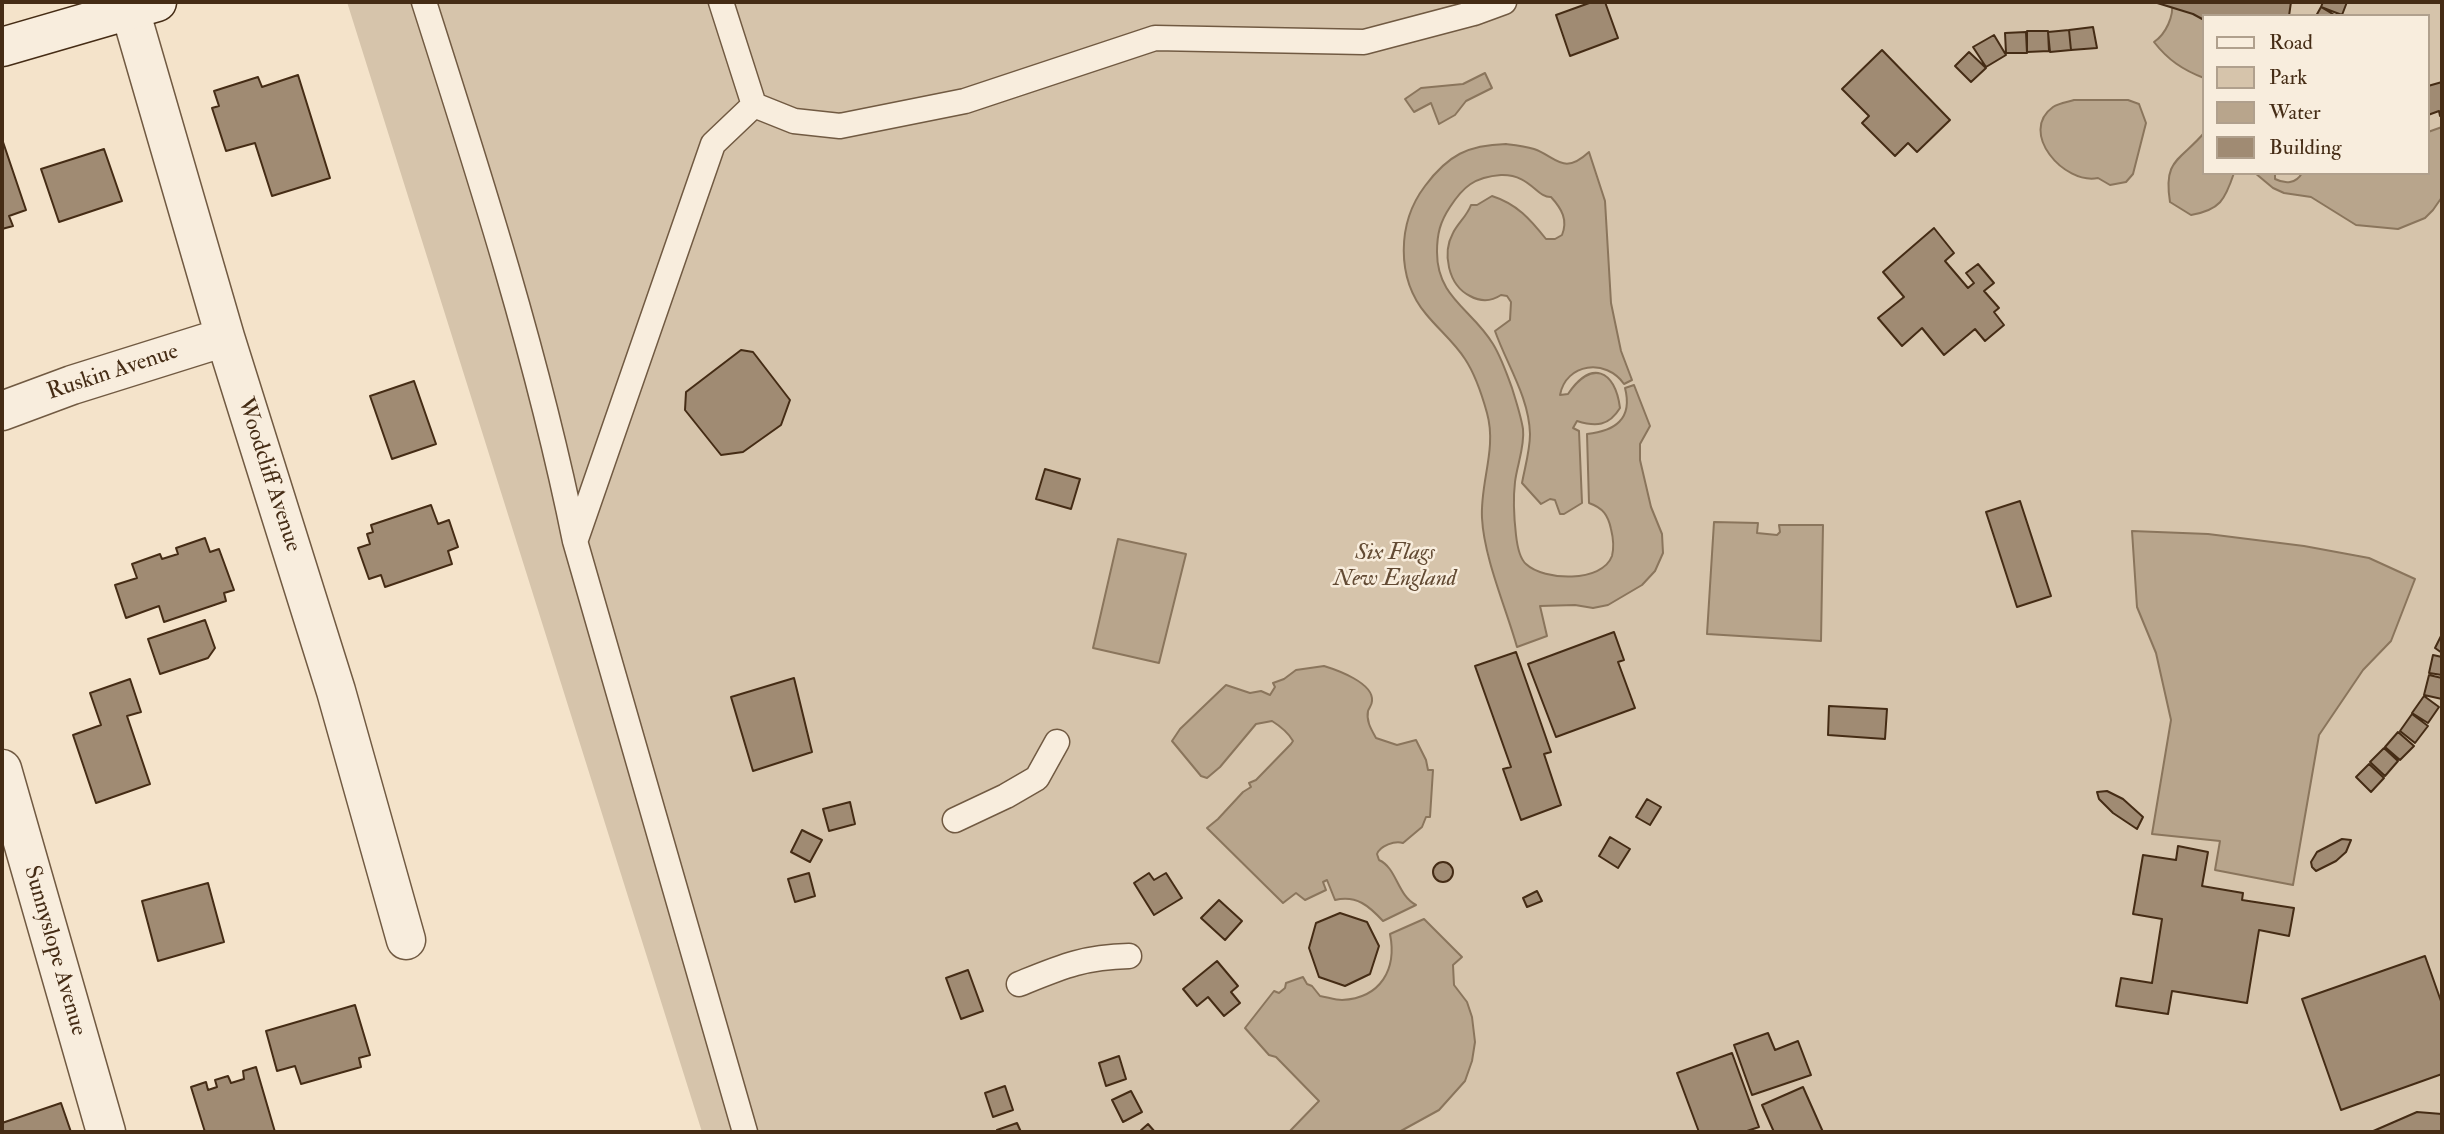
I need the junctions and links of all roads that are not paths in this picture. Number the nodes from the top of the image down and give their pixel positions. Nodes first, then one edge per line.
1 (424, 2) edge
2 (721, 2) edge
3 (1504, 2) edge
4 (143, 6) edge
5 (1478, 8) edge
6 (2, 47) edge
7 (754, 104) junction
8 (225, 337) junction
9 (2, 411) edge
10 (575, 541) junction
11 (1057, 742) dead end
12 (2, 769) edge
13 (955, 820) dead end
14 (406, 940) dead end
15 (1129, 956) dead end
16 (1019, 984) dead end
17 (106, 1132) edge
18 (745, 1132) edge

1 - 10 lane
2 - 7 lane
3 - 5 lane
4 - 6 street
4 - 8 street, Woodcliff Avenue
5 - 7 lane
7 - 10 lane
8 - 9 street, Ruskin Avenue
8 - 14 street, Woodcliff Avenue
10 - 18 lane
11 - 13 lane
12 - 17 street, Sunnyslope Avenue
15 - 16 lane

